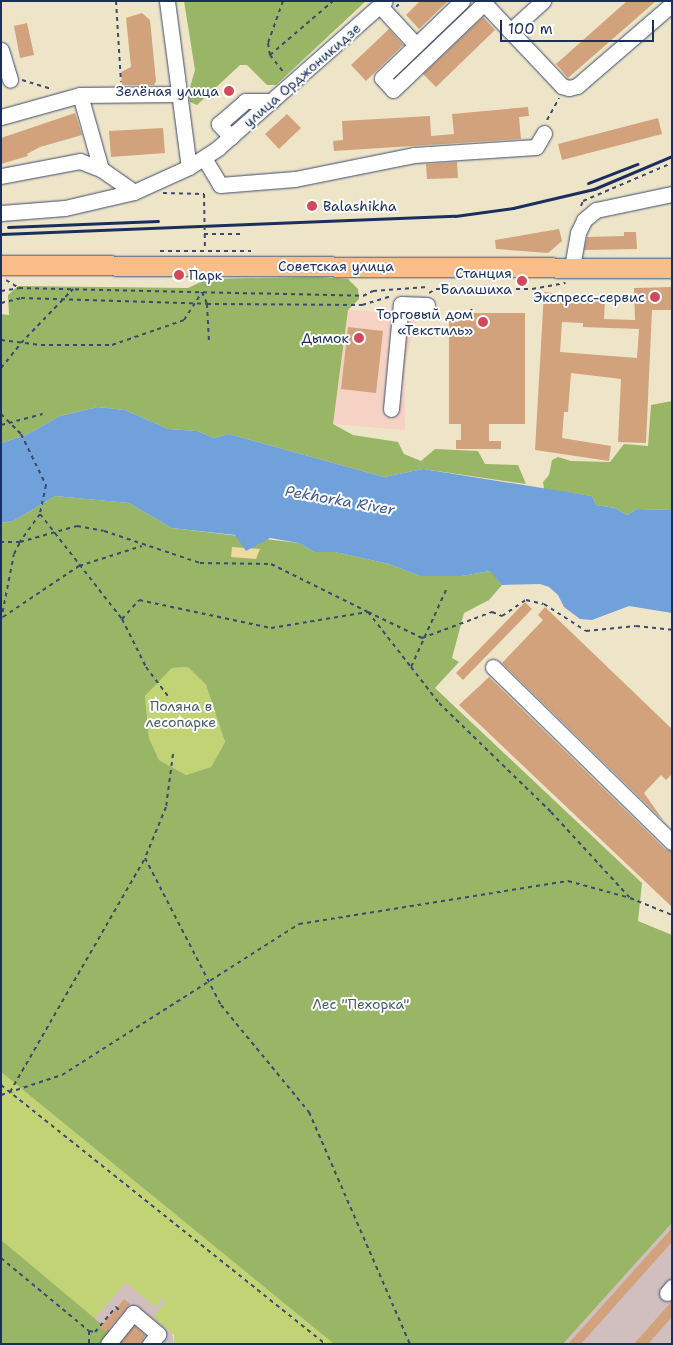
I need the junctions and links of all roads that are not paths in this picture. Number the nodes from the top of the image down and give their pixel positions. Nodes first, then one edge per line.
1 (167, 1) edge
2 (462, 1) edge
3 (543, 1) edge
4 (484, 2) edge
5 (383, 4) edge
6 (672, 4) edge
7 (510, 31) junction
8 (416, 45) junction
9 (1, 50) edge
10 (10, 80) road end
11 (179, 94) junction
12 (72, 97) junction
13 (1, 117) edge
14 (544, 133) road end
15 (204, 158) junction
16 (189, 166) junction
17 (101, 169) junction
18 (1, 176) edge
19 (134, 192) junction
20 (672, 194) edge
21 (1, 212) edge
22 (1, 265) edge
23 (672, 268) edge
24 (572, 275) junction
25 (427, 299) road end
26 (391, 409) dead end
27 (493, 667) dead end
28 (672, 842) edge
29 (108, 1344) edge
30 (150, 1344) edge

1 - 11 street
2 - 8 street
3 - 7 street
4 - 7 street
4 - 8 street
5 - 8 street
5 - 15 street, улица Орджоникидзе
6 - 7 street
9 - 10 street
11 - 12 street
11 - 16 street
12 - 13 street
12 - 17 street
14 - 15 street
15 - 16 street
16 - 19 street
17 - 18 street
17 - 19 street
19 - 21 street
20 - 24 street
22 - 24 main road, Советская улица
23 - 24 main road, Советская улица
25 - 26 street
27 - 28 street
29 - 30 street

